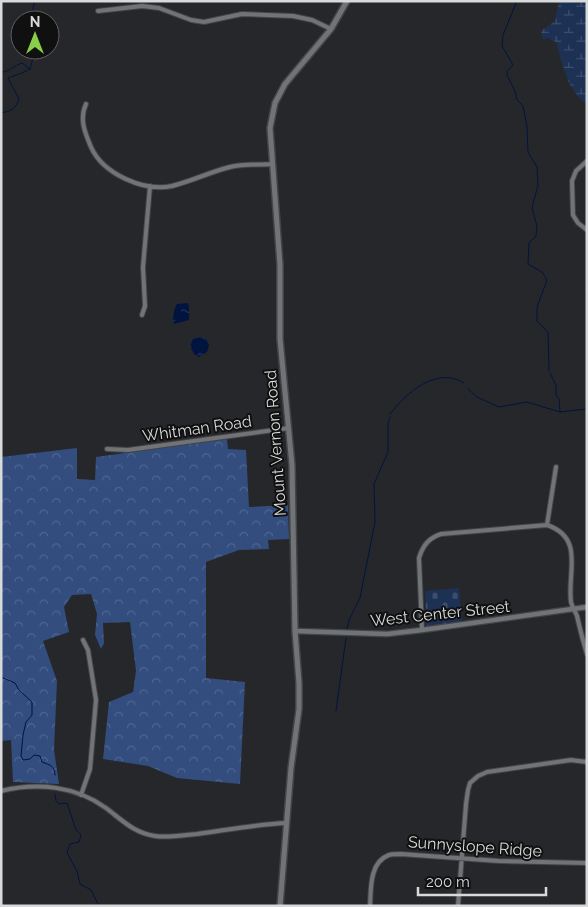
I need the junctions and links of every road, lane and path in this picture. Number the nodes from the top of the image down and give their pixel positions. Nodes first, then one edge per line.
1 (347, 1) edge
2 (98, 11) dead end
3 (331, 29) junction
4 (86, 104) dead end
5 (587, 161) edge
6 (272, 164) junction
7 (150, 186) junction
8 (587, 230) edge
9 (142, 315) dead end
10 (289, 428) junction
11 (107, 449) dead end
12 (556, 467) dead end
13 (547, 525) junction
14 (587, 607) edge
15 (574, 609) junction
16 (422, 630) junction
17 (295, 631) junction
18 (83, 640) dead end
19 (587, 654) edge
20 (587, 762) edge
21 (1, 791) edge
22 (81, 795) junction
23 (287, 823) junction
24 (462, 858) junction
25 (587, 863) edge
26 (280, 906) edge
27 (370, 906) edge
28 (458, 906) edge

1 - 3 main road, Mount Vernon Road
2 - 3 street
3 - 6 main road, Mount Vernon Road
4 - 7 street
5 - 8 street
6 - 7 street
6 - 10 main road, Mount Vernon Road
7 - 9 street
10 - 11 street, Whitman Road
10 - 17 main road, Mount Vernon Road
12 - 13 street
13 - 15 street
13 - 16 street
14 - 15 street, West Center Street
15 - 16 street, West Center Street
15 - 19 street
16 - 17 street, West Center Street
17 - 23 main road, Mount Vernon Road
18 - 22 street
20 - 24 street
21 - 22 street
22 - 23 street
23 - 26 main road, Mount Vernon Road
24 - 25 street, Sunnyslope Ridge
24 - 27 street, Sunnyslope Ridge
24 - 28 street

